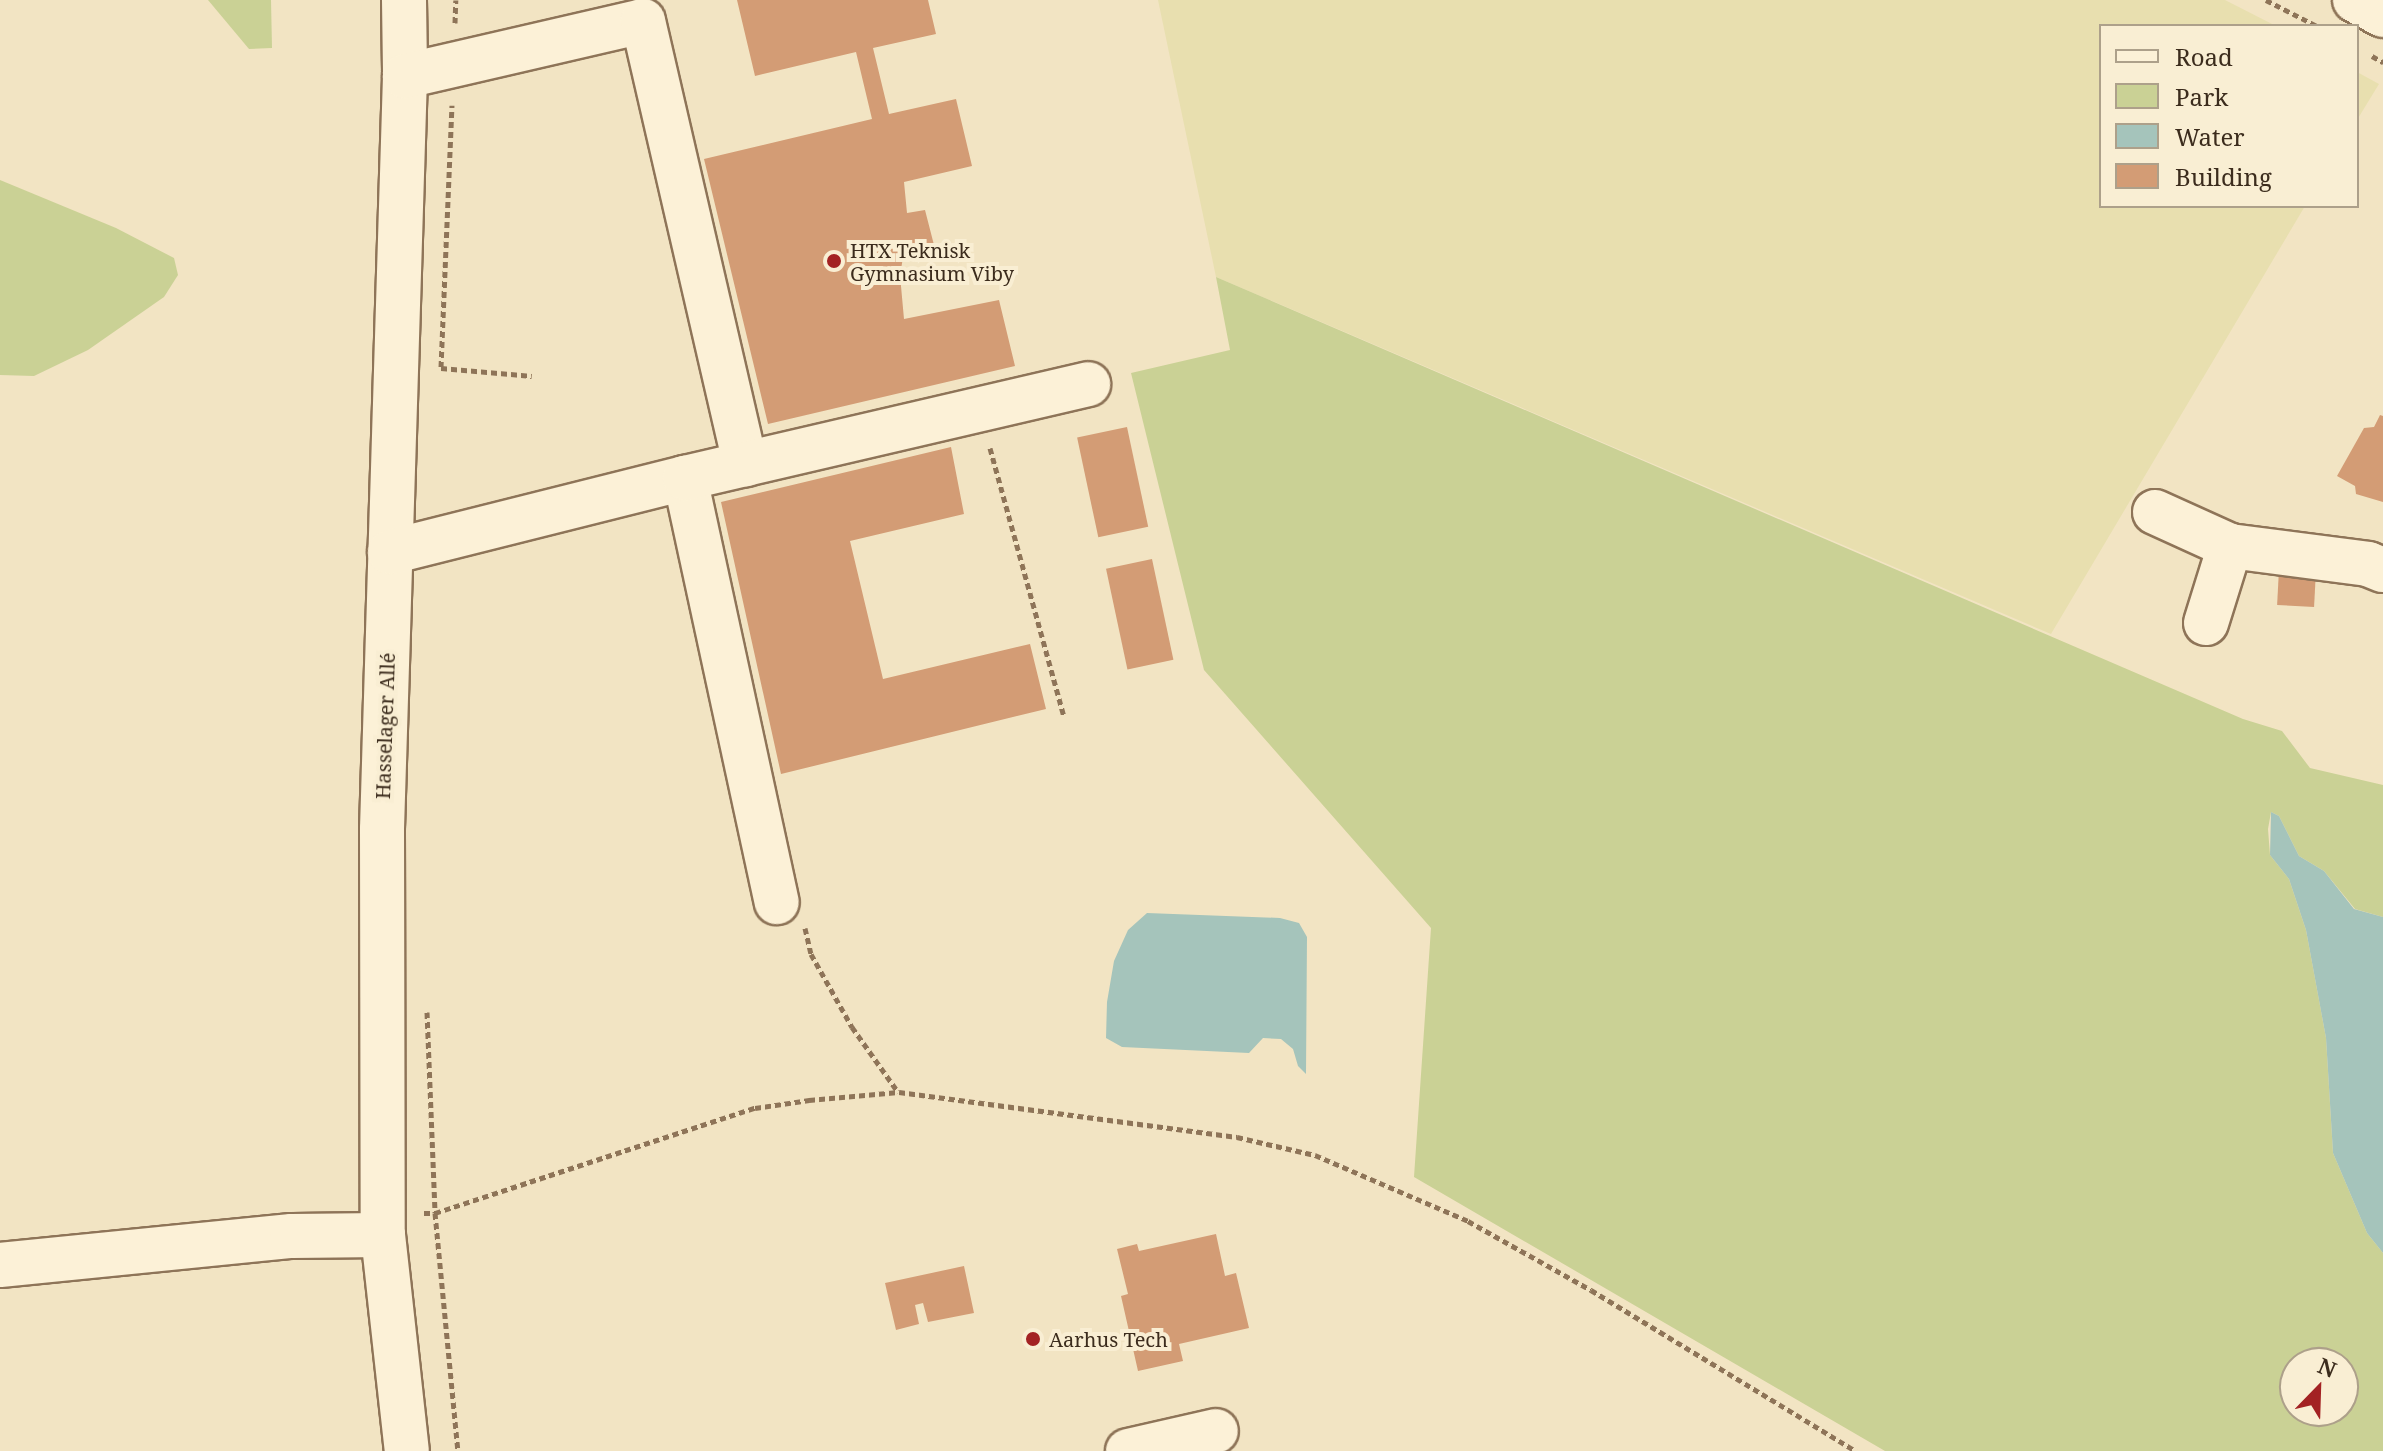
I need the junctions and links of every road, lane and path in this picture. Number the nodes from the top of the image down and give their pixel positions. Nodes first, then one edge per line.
1 (404, 0) edge
2 (456, 0) edge
3 (2266, 0) edge
4 (2355, 0) edge
5 (2383, 15) edge
6 (2313, 24) edge
7 (454, 65) junction
8 (405, 76) junction
9 (441, 368) junction
10 (532, 376) dead end
11 (440, 384) dead end
12 (1088, 384) dead end
13 (979, 408) junction
14 (745, 464) junction
15 (685, 478) junction
16 (2155, 512) dead end
17 (2230, 546) junction
18 (390, 552) junction
19 (2383, 570) edge
20 (2206, 623) dead end
21 (1064, 717) dead end
22 (777, 902) joint
23 (427, 1007) dead end
24 (899, 1092) junction
25 (435, 1213) junction
26 (383, 1224) junction
27 (0, 1265) edge
28 (1216, 1431) dead end
29 (407, 1451) edge
30 (458, 1451) edge
31 (1128, 1451) edge
32 (1856, 1451) edge

1 - 8 street, Hasselager Allé
2 - 7 path
3 - 6 path
4 - 5 street
7 - 8 street
7 - 9 path
7 - 14 street
8 - 18 street, Hasselager Allé
9 - 10 path
9 - 11 path
12 - 13 street
13 - 14 street
13 - 21 path
14 - 15 street
15 - 18 street
15 - 22 street
16 - 17 street
17 - 19 street
17 - 20 street
18 - 26 street, Hasselager Allé
22 - 24 path
23 - 25 path
24 - 25 path
24 - 32 path
25 - 26 path
25 - 30 path
26 - 27 street
26 - 29 street, Hasselager Allé
28 - 31 street

